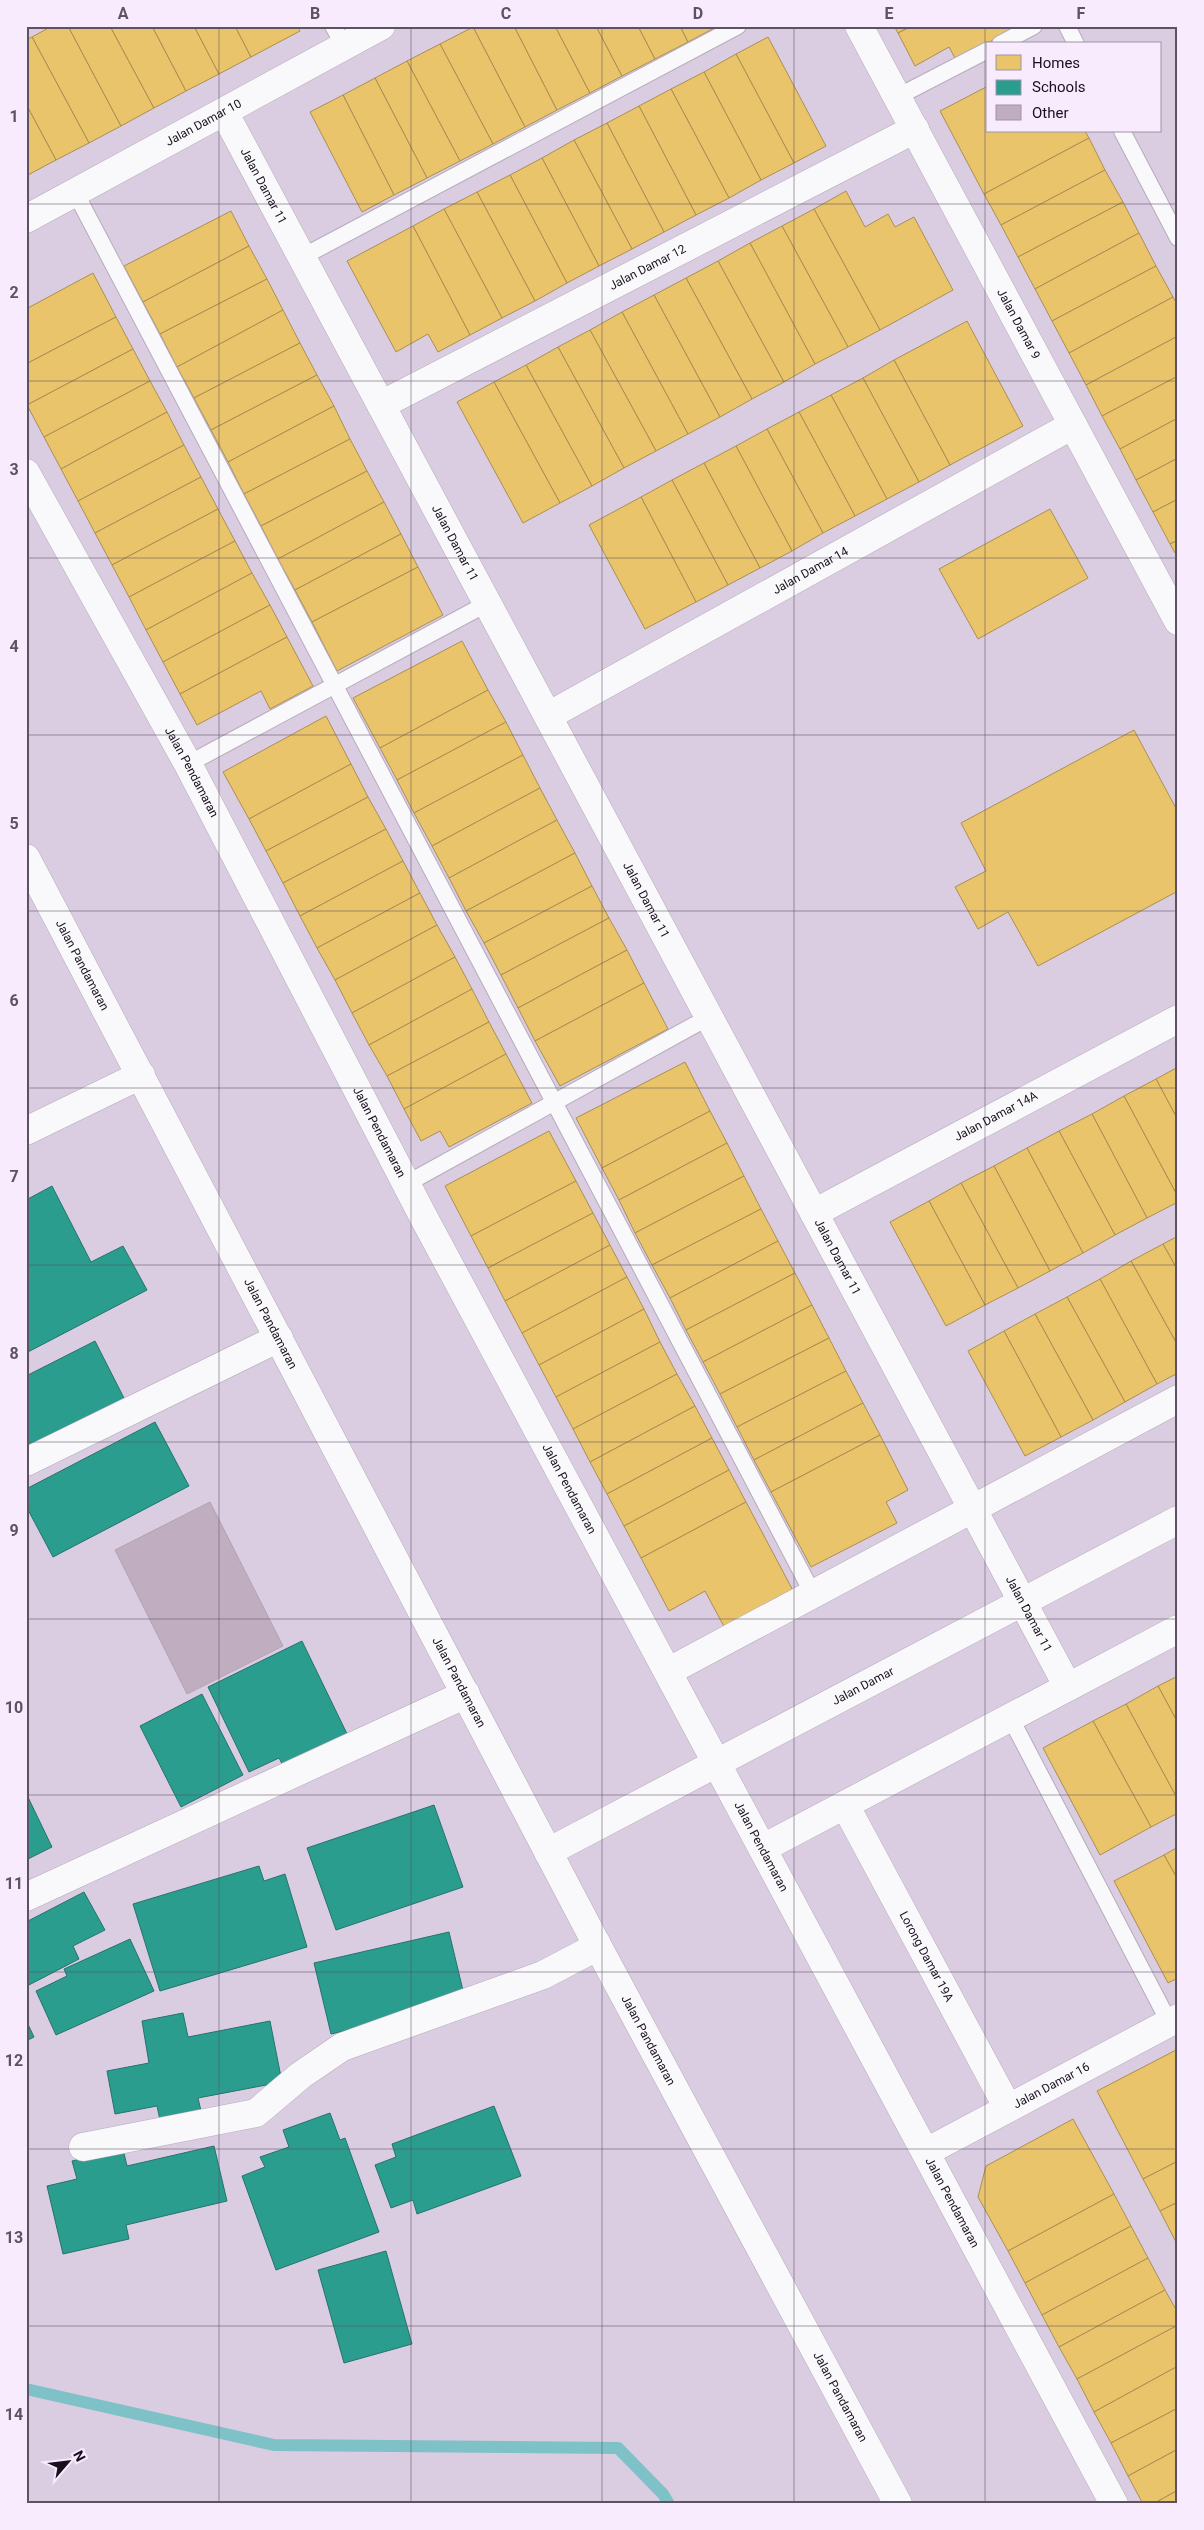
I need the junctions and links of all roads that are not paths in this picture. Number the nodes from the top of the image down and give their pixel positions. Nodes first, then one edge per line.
1 (381, 26) edge
2 (738, 26) edge
3 (859, 26) edge
4 (1034, 26) edge
5 (1067, 26) edge
6 (338, 36) edge
7 (1004, 42) edge
8 (1075, 42) edge
9 (986, 51) edge
10 (897, 97) junction
11 (224, 112) junction
12 (914, 129) junction
13 (1123, 132) edge
14 (75, 192) junction
15 (26, 219) edge
16 (1178, 238) edge
17 (302, 257) junction
18 (381, 405) junction
19 (1073, 425) junction
20 (26, 473) edge
21 (488, 603) junction
22 (1178, 621) edge
23 (335, 686) junction
24 (548, 716) junction
25 (188, 764) junction
26 (26, 858) edge
27 (709, 1017) junction
28 (1178, 1019) edge
29 (141, 1075) junction
30 (554, 1102) junction
31 (26, 1131) edge
32 (406, 1184) junction
33 (814, 1213) junction
34 (279, 1338) junction
35 (1178, 1399) edge
36 (26, 1462) edge
37 (973, 1508) junction
38 (1178, 1520) edge
39 (813, 1594) junction
40 (1023, 1602) junction
41 (1178, 1629) edge
42 (669, 1672) junction
43 (1068, 1687) junction
44 (466, 1694) junction
45 (1010, 1717) junction
46 (717, 1763) junction
47 (845, 1805) junction
48 (763, 1848) junction
49 (548, 1852) junction
50 (26, 1897) edge
51 (596, 1943) junction
52 (1173, 2020) edge
53 (1008, 2108) junction
54 (83, 2147) dead end
55 (926, 2152) junction
56 (898, 2504) edge
57 (1114, 2504) edge

1 - 6 street, Jalan Damar 10
2 - 17 lane
3 - 10 street, Jalan Damar 9
4 - 7 lane
5 - 8 lane
6 - 11 street, Jalan Damar 10
9 - 10 lane
10 - 12 street, Jalan Damar 9
11 - 14 street, Jalan Damar 10
11 - 17 street, Jalan Damar 11
12 - 18 street, Jalan Damar 12
12 - 19 street, Jalan Damar 9
13 - 16 lane
14 - 15 street, Jalan Damar 10
14 - 23 lane
17 - 18 street, Jalan Damar 11
18 - 21 street, Jalan Damar 11
19 - 22 street, Jalan Damar 9
19 - 24 street, Jalan Damar 14
20 - 25 street, Jalan Pendamaran
21 - 23 lane
21 - 24 street, Jalan Damar 11
23 - 25 lane
23 - 30 lane
24 - 27 street, Jalan Damar 11
25 - 32 street, Jalan Pendamaran
26 - 29 street, Jalan Pandamaran
27 - 30 lane
27 - 33 street, Jalan Damar 11
28 - 33 street, Jalan Damar 14A
29 - 31 street
29 - 34 street, Jalan Pandamaran
30 - 32 lane
30 - 39 lane
32 - 42 street, Jalan Pendamaran
33 - 37 street, Jalan Damar 11
34 - 36 street
34 - 44 street, Jalan Pandamaran
35 - 37 street
37 - 39 street
37 - 40 street, Jalan Damar 11
38 - 40 street, Jalan Damar
39 - 42 street
40 - 43 street, Jalan Damar 11
40 - 46 street, Jalan Damar
41 - 43 street
42 - 46 street, Jalan Pendamaran
43 - 45 street
44 - 49 street, Jalan Pandamaran
44 - 50 street
45 - 47 street
45 - 52 lane
46 - 48 street, Jalan Pendamaran
46 - 49 street, Jalan Damar
47 - 48 street
47 - 53 street, Lorong Damar 19A
48 - 55 street, Jalan Pendamaran
49 - 51 street, Jalan Pandamaran
51 - 54 street
51 - 56 street, Jalan Pandamaran
52 - 53 street, Jalan Damar 16
53 - 55 street, Jalan Damar 16
55 - 57 street, Jalan Pendamaran

